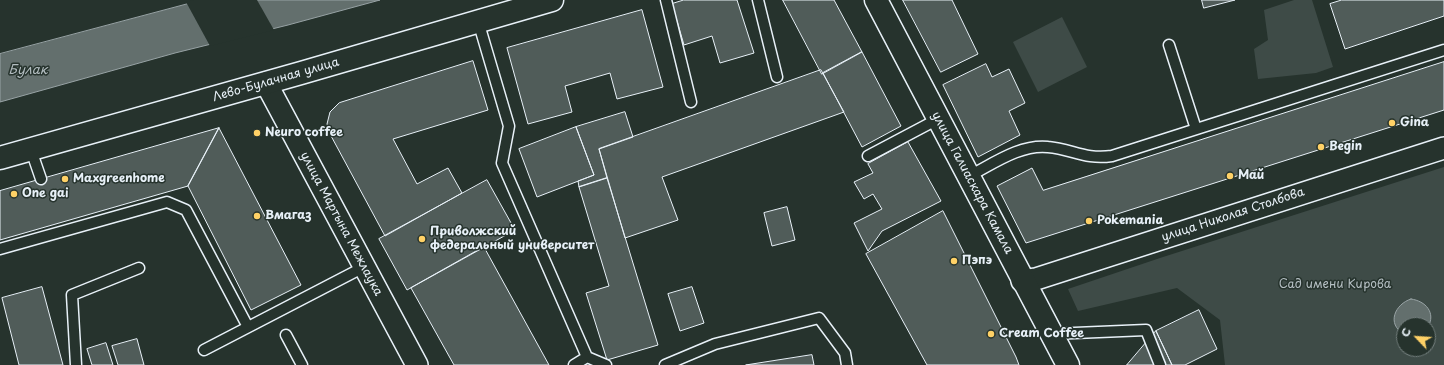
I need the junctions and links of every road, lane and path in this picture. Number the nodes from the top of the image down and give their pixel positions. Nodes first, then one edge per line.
1 (552, 0) edge
2 (666, 0) edge
3 (758, 0) edge
4 (876, 0) edge
5 (478, 21) junction
6 (1169, 45) dead end
7 (1444, 50) edge
8 (777, 77) dead end
9 (266, 83) junction
10 (691, 102) dead end
11 (938, 119) junction
12 (1196, 130) junction
13 (1444, 148) edge
14 (31, 150) junction
15 (868, 156) dead end
16 (0, 158) edge
17 (969, 176) junction
18 (41, 180) dead end
19 (0, 249) edge
20 (364, 267) junction
21 (139, 268) dead end
22 (1022, 281) junction
23 (248, 327) junction
24 (1051, 334) junction
25 (286, 335) dead end
26 (204, 350) dead end
27 (587, 357) junction
28 (76, 365) edge
29 (302, 365) edge
30 (416, 365) edge
31 (574, 365) edge
32 (606, 365) edge
33 (665, 365) edge
34 (847, 365) edge
35 (1068, 365) edge
36 (1160, 365) edge

1 - 5 main road, Лево-Булачная улица
2 - 10 lane
3 - 8 lane
4 - 11 main road, улица Галиаскара Камала
5 - 9 main road, Лево-Булачная улица
5 - 27 lane
6 - 12 lane
7 - 12 lane
9 - 14 main road, Лево-Булачная улица
9 - 20 street, улица Мартына Межлаука
11 - 15 lane
11 - 17 main road, улица Галиаскара Камала
12 - 17 lane
13 - 22 street, улица Николая Столбова
14 - 16 main road, Лево-Булачная улица
14 - 18 lane
17 - 22 main road, улица Галиаскара Камала
19 - 23 lane
20 - 23 lane
20 - 30 street, улица Мартына Межлаука
21 - 28 lane
22 - 24 main road, улица Галиаскара Камала
23 - 26 lane
24 - 35 main road, улица Галиаскара Камала
24 - 36 lane
25 - 29 lane
27 - 31 lane
27 - 32 lane
33 - 34 lane

